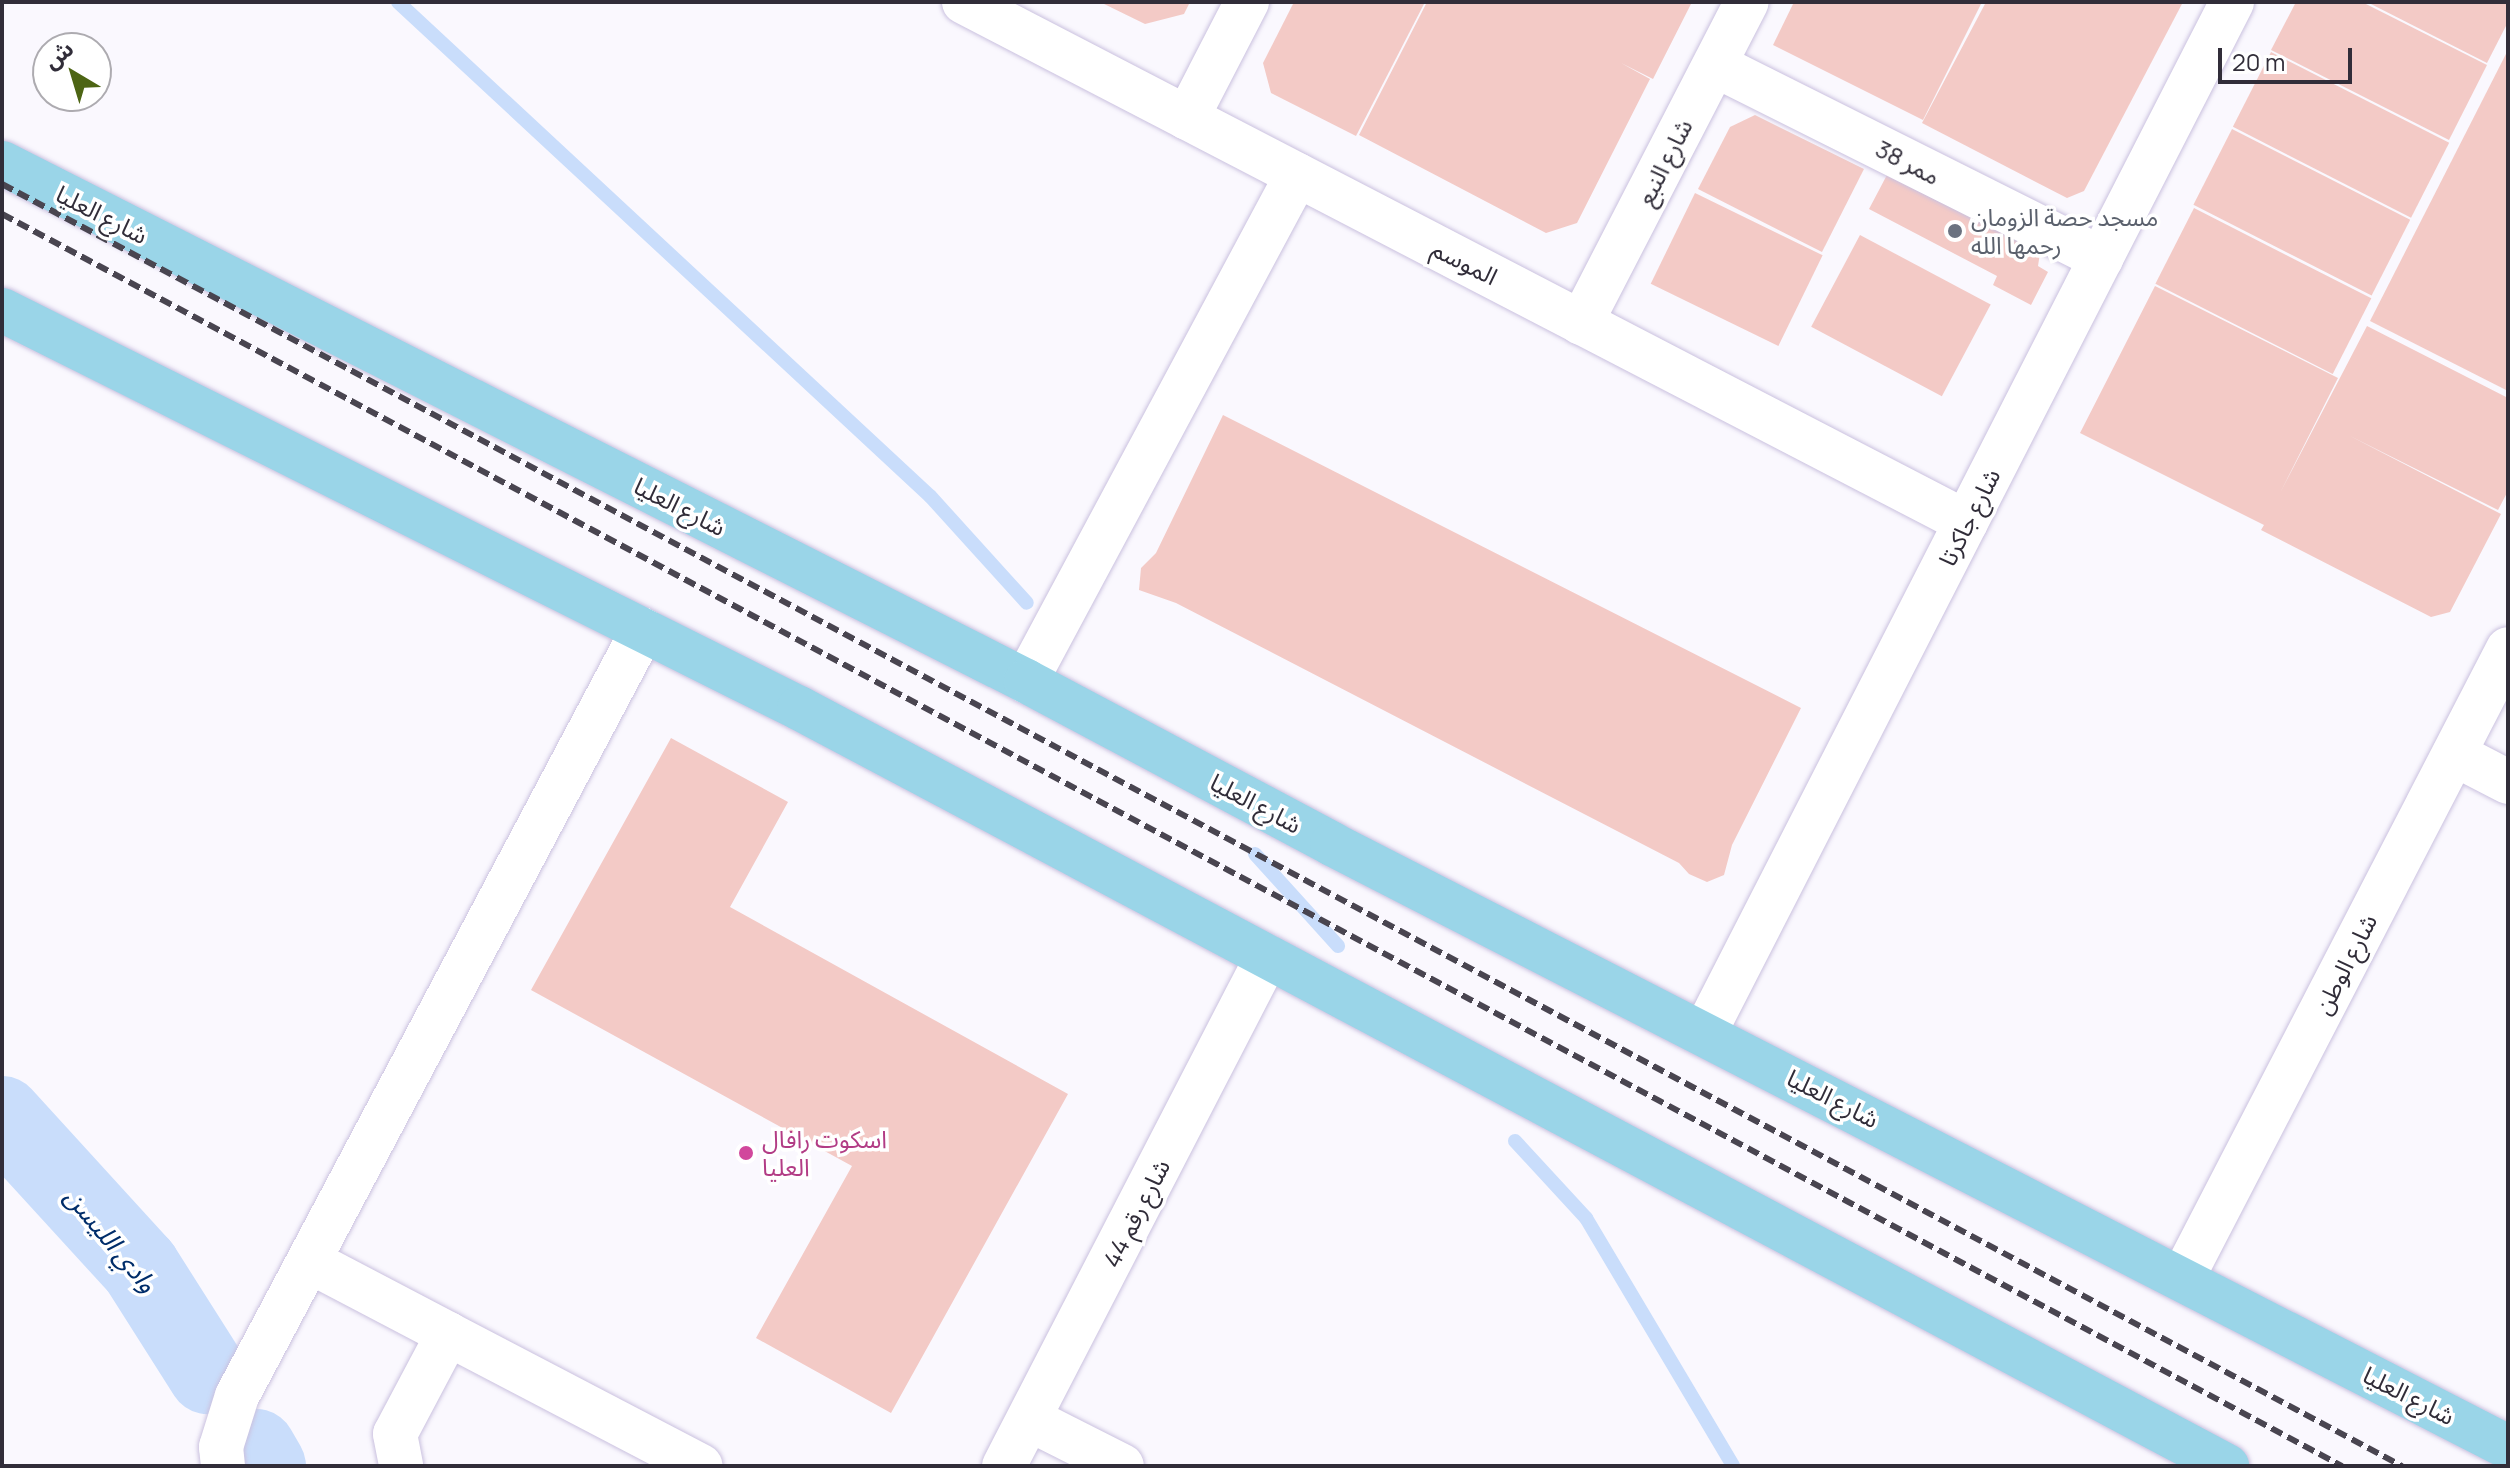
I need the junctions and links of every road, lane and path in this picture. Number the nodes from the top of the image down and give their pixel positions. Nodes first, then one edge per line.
1 (964, 2) edge
2 (1247, 2) edge
3 (1747, 2) edge
4 (2232, 2) edge
5 (1715, 65) junction
6 (1187, 118) junction
7 (2, 163) edge
8 (1297, 175) junction
9 (2101, 258) junction
10 (2, 310) edge
11 (1581, 323) junction
12 (1966, 522) junction
13 (643, 630) junction
14 (2508, 649) edge
15 (1026, 681) junction
16 (2454, 754) junction
17 (2508, 782) edge
18 (1266, 959) junction
19 (1705, 1032) junction
20 (311, 1262) junction
21 (2182, 1279) junction
22 (448, 1334) junction
23 (1029, 1419) junction
24 (2508, 1447) edge
25 (223, 1466) edge
26 (401, 1466) edge
27 (701, 1466) edge
28 (1004, 1466) edge
29 (1122, 1466) edge
30 (2227, 1466) edge

1 - 6 street, الموسم
2 - 6 street
3 - 5 street, شارع النبع
4 - 9 street, شارع جاكرتا
5 - 9 street, ممر 38
5 - 11 street, شارع النبع
6 - 8 street, الموسم
7 - 15 main road, شارع العليا
8 - 11 street, الموسم
8 - 15 street
9 - 12 street, شارع جاكرتا
10 - 13 main road
11 - 12 street, الموسم
12 - 19 street, شارع جاكرتا
13 - 18 main road
13 - 20 street
14 - 16 street, شارع الوطن
15 - 19 main road, شارع العليا
16 - 17 street
16 - 21 street, شارع الوطن
18 - 23 street, شارع رقم 44
18 - 30 main road
19 - 21 main road, شارع العليا
20 - 22 street
20 - 25 street
21 - 24 main road, شارع العليا
22 - 26 street
22 - 27 street
23 - 28 street, شارع رقم 44
23 - 29 street

